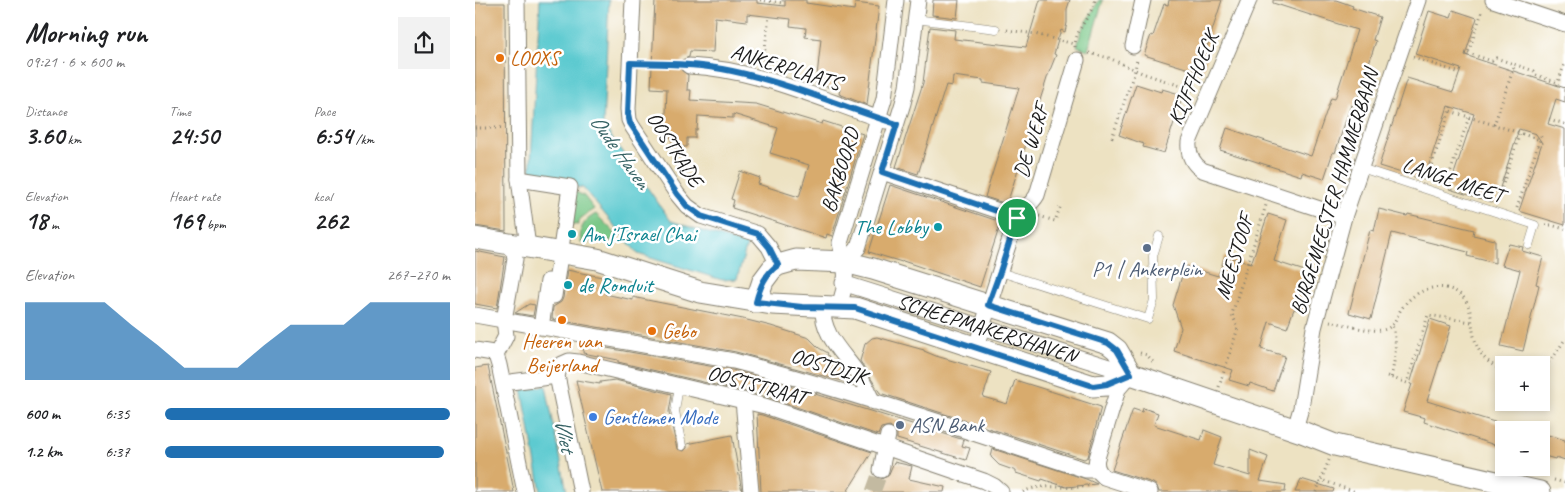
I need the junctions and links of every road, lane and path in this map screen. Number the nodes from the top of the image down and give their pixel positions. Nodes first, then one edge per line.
1 (517, 0) edge
2 (633, 0) edge
3 (761, 0) edge
4 (783, 0) edge
5 (896, 0) edge
6 (918, 0) edge
7 (1095, 0) edge
8 (1143, 0) edge
9 (1249, 0) edge
10 (1418, 0) edge
11 (1486, 0) edge
12 (1493, 0) edge
13 (771, 2) edge
14 (769, 16) dead end
15 (895, 16) junction
16 (915, 19) junction
17 (1565, 24) edge
18 (996, 29) joint
19 (1075, 45) junction
20 (1133, 46) joint
21 (1400, 53) junction
22 (1076, 56) junction
23 (1565, 62) edge
24 (630, 63) junction
25 (1515, 64) junction
26 (689, 66) joint
27 (1135, 70) junction
28 (1460, 73) dead end
29 (762, 78) junction
30 (1209, 96) junction
31 (1469, 117) junction
32 (878, 118) junction
33 (1549, 119) dead end
34 (897, 124) junction
35 (1565, 124) edge
36 (1494, 125) junction
37 (475, 128) edge
38 (505, 128) dead end
39 (1520, 133) junction
40 (1112, 138) dead end
41 (1361, 168) junction
42 (882, 172) junction
43 (519, 179) junction
44 (1424, 189) junction
45 (1270, 193) junction
46 (1443, 195) junction
47 (1061, 205) dead end
48 (1494, 212) junction
49 (1040, 216) dead end
50 (1344, 217) junction
51 (1017, 218) junction
52 (1514, 218) junction
53 (1535, 226) junction
54 (1565, 229) edge
55 (1159, 236) dead end
56 (475, 238) edge
57 (519, 245) junction
58 (1529, 245) dead end
59 (555, 264) junction
60 (778, 265) junction
61 (1000, 272) junction
62 (844, 276) junction
63 (549, 299) junction
64 (756, 302) junction
65 (988, 305) junction
66 (830, 307) junction
67 (475, 315) edge
68 (1317, 318) junction
69 (1471, 322) junction
70 (497, 323) junction
71 (1392, 325) junction
72 (541, 327) junction
73 (982, 327) junction
74 (583, 334) junction
75 (1565, 339) edge
76 (976, 347) junction
77 (475, 350) edge
78 (496, 355) junction
79 (1550, 360) edge
80 (578, 362) junction
81 (1495, 366) edge
82 (1131, 374) junction
83 (557, 376) junction
84 (503, 384) junction
85 (679, 386) junction
86 (1219, 388) dead end
87 (743, 400) junction
88 (873, 402) junction
89 (1295, 429) junction
90 (887, 441) junction
91 (682, 446) dead end
92 (1333, 454) dead end
93 (881, 470) tunnel mouth
94 (1099, 472) junction
95 (1321, 480) junction
96 (525, 492) edge
97 (581, 492) edge
98 (751, 492) edge
99 (1001, 492) edge
100 (1023, 492) edge
101 (1150, 492) edge
102 (1316, 492) edge
103 (1356, 492) edge
104 (1540, 492) edge

1 - 43 street
2 - 24 street, OOSTKADE
3 - 13 path
4 - 13 path
5 - 15 street, BAKBOORD
6 - 16 street
7 - 19 path
8 - 20 street
9 - 30 street, KIJFFHOECK
10 - 21 street, BURGEMEESTER HAMMERBAAN
11 - 25 path
12 - 17 street
14 - 29 path
15 - 16 street
15 - 32 street, BAKBOORD
16 - 18 lane
16 - 34 street
18 - 19 path
19 - 22 path
20 - 27 path
21 - 28 path
21 - 41 street, BURGEMEESTER HAMMERBAAN
22 - 27 path
22 - 51 street, DE WERF
23 - 25 path
24 - 26 path
24 - 60 street, OOSTKADE
25 - 36 path
26 - 29 street, ANKERPLAATS
27 - 30 path
27 - 40 path
29 - 32 street, ANKERPLAATS
30 - 45 street, KIJFFHOECK
31 - 36 path
31 - 44 path
31 - 46 path
32 - 34 street, ANKERPLAATS
32 - 62 street, BAKBOORD
33 - 35 path
34 - 42 street
36 - 39 path
37 - 38 path
39 - 48 path
39 - 52 path
41 - 44 lane, LANGE MEET
41 - 50 street, BURGEMEESTER HAMMERBAAN
42 - 51 street
42 - 62 street
43 - 57 street
43 - 59 street
44 - 46 lane, LANGE MEET
45 - 50 street, KIJFFHOECK
45 - 86 path, MEESTOOF
46 - 48 lane, LANGE MEET
47 - 49 path
48 - 52 lane, LANGE MEET
50 - 68 street, BURGEMEESTER HAMMERBAAN
51 - 61 street, DE WERF
52 - 53 lane, LANGE MEET
53 - 54 path
53 - 58 lane
55 - 61 lane
56 - 57 street, SCHEEPMAKERSHAVEN
57 - 59 street, SCHEEPMAKERSHAVEN
57 - 70 street
59 - 63 street
59 - 63 street
59 - 64 street, SCHEEPMAKERSHAVEN
60 - 62 street, SCHEEPMAKERSHAVEN
60 - 64 street
61 - 65 street, DE WERF
62 - 65 street, SCHEEPMAKERSHAVEN
62 - 66 street
62 - 73 street, SCHEEPMAKERSHAVEN
63 - 72 street
64 - 66 street, SCHEEPMAKERSHAVEN
65 - 73 street, DE WERF
65 - 82 street, SCHEEPMAKERSHAVEN
66 - 76 street, SCHEEPMAKERSHAVEN
66 - 88 street
67 - 70 street, OOSTDIJK
68 - 71 path
68 - 89 street, BURGEMEESTER HAMMERBAAN
69 - 71 path
69 - 71 path
69 - 81 path
70 - 72 street, OOSTDIJK
70 - 78 street
72 - 74 street, OOSTDIJK
73 - 76 street, DE WERF
73 - 82 street, SCHEEPMAKERSHAVEN
74 - 80 street
74 - 88 street, OOSTDIJK
75 - 79 path
76 - 82 street, SCHEEPMAKERSHAVEN
77 - 78 street
78 - 84 street
80 - 83 street
80 - 85 street, OOSTSTRAAT
82 - 89 street
82 - 94 street
83 - 84 street
83 - 97 street
84 - 96 street
85 - 87 street, OOSTSTRAAT
85 - 91 lane
87 - 90 street, OOSTSTRAAT
87 - 98 street
88 - 94 street, OOSTDIJK
89 - 104 street
90 - 93 street
90 - 99 street, OOSTSTRAAT
92 - 95 path
94 - 100 path
94 - 101 street, OOSTDIJK
95 - 102 path
95 - 103 path

